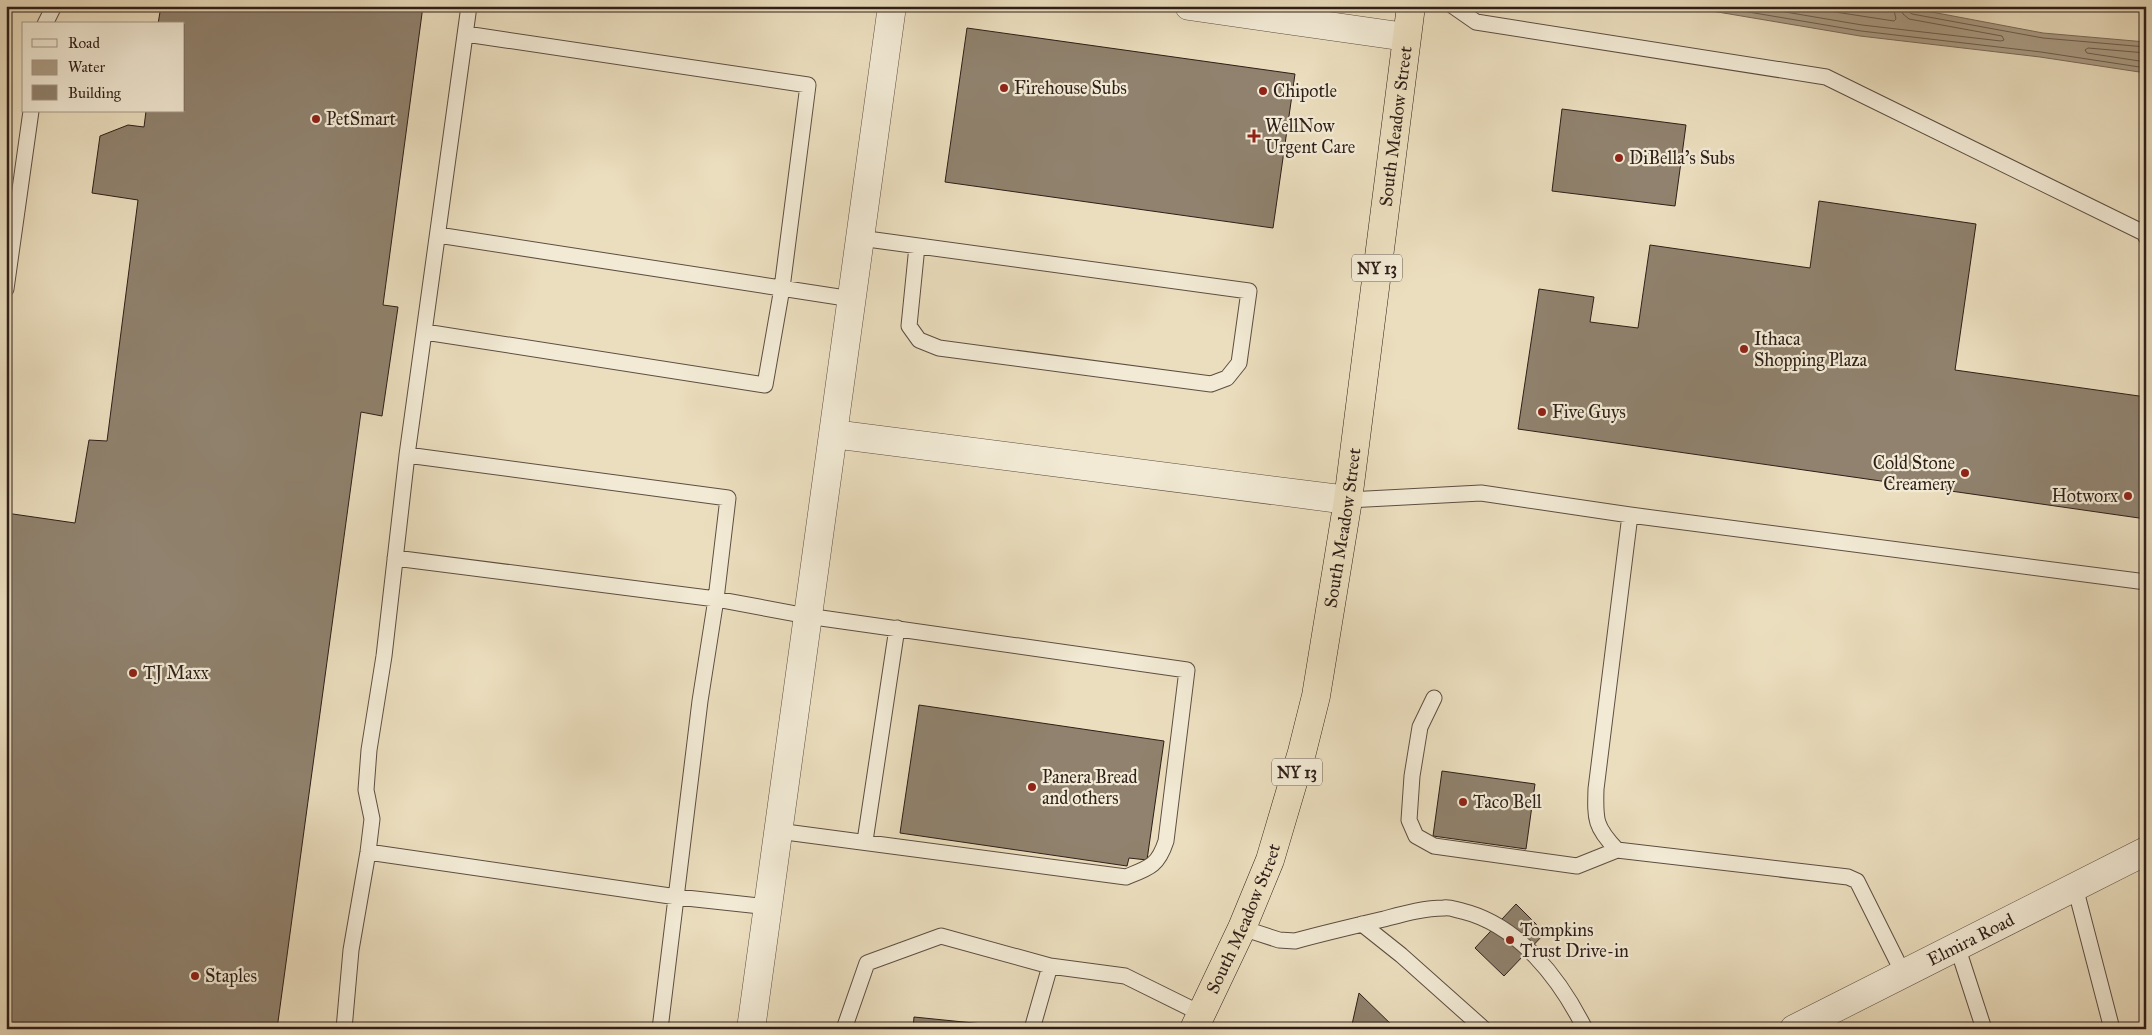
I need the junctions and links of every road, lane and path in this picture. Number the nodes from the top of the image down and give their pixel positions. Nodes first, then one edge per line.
1 (54, 6) edge
2 (469, 6) edge
3 (892, 6) edge
4 (1189, 6) edge
5 (1411, 6) edge
6 (1453, 6) edge
7 (46, 22) edge
8 (466, 34) junction
9 (1406, 37) junction
10 (31, 112) edge
11 (438, 235) junction
12 (2146, 237) edge
13 (860, 238) junction
14 (917, 246) junction
15 (782, 288) junction
16 (6, 289) edge
17 (852, 299) junction
18 (425, 332) junction
19 (833, 434) junction
20 (407, 455) junction
21 (1348, 500) junction
22 (1630, 516) junction
23 (395, 558) junction
24 (2146, 582) edge
25 (716, 599) junction
26 (807, 616) junction
27 (897, 628) junction
28 (1434, 698) dead end
29 (778, 831) junction
30 (865, 841) junction
31 (1617, 850) junction
32 (2146, 851) edge
33 (368, 852) junction
34 (2075, 887) junction
35 (677, 897) junction
36 (768, 908) junction
37 (1362, 924) junction
38 (1242, 928) junction
39 (1957, 946) junction
40 (1050, 966) junction
41 (1904, 974) junction
42 (1198, 1021) edge
43 (344, 1029) edge
44 (660, 1029) edge
45 (751, 1029) edge
46 (844, 1029) edge
47 (1032, 1029) edge
48 (1484, 1029) edge
49 (1585, 1029) edge
50 (1794, 1029) edge
51 (1984, 1029) edge
52 (2112, 1029) edge

1 - 7 lane
2 - 8 lane
3 - 13 street
4 - 9 street
5 - 9 highway, South Meadow Street / NY 13
6 - 12 lane
8 - 11 lane
8 - 15 lane
9 - 21 highway, South Meadow Street / NY 13
10 - 16 lane
11 - 15 lane
11 - 18 lane
13 - 14 lane
13 - 17 street
14 - 14 lane
15 - 17 lane
15 - 18 lane
17 - 19 street
18 - 20 lane
19 - 21 street
19 - 26 street
20 - 23 lane
20 - 25 lane
21 - 22 lane
21 - 38 highway, South Meadow Street / NY 13
22 - 24 lane
22 - 31 lane
23 - 25 lane
23 - 33 lane
25 - 26 lane
25 - 35 lane
26 - 27 lane
26 - 29 street
27 - 30 lane
27 - 30 lane
28 - 31 lane
29 - 30 lane
29 - 36 street
31 - 41 lane
32 - 34 street, Elmira Road
33 - 35 lane
33 - 43 lane
34 - 39 street, Elmira Road
34 - 52 lane
35 - 36 lane
35 - 44 lane
36 - 45 street
37 - 38 lane
37 - 48 lane
37 - 49 lane
38 - 42 highway, South Meadow Street / NY 13
39 - 41 street, Elmira Road
39 - 51 lane
40 - 42 lane
40 - 46 lane
40 - 47 lane
41 - 50 street, Elmira Road

